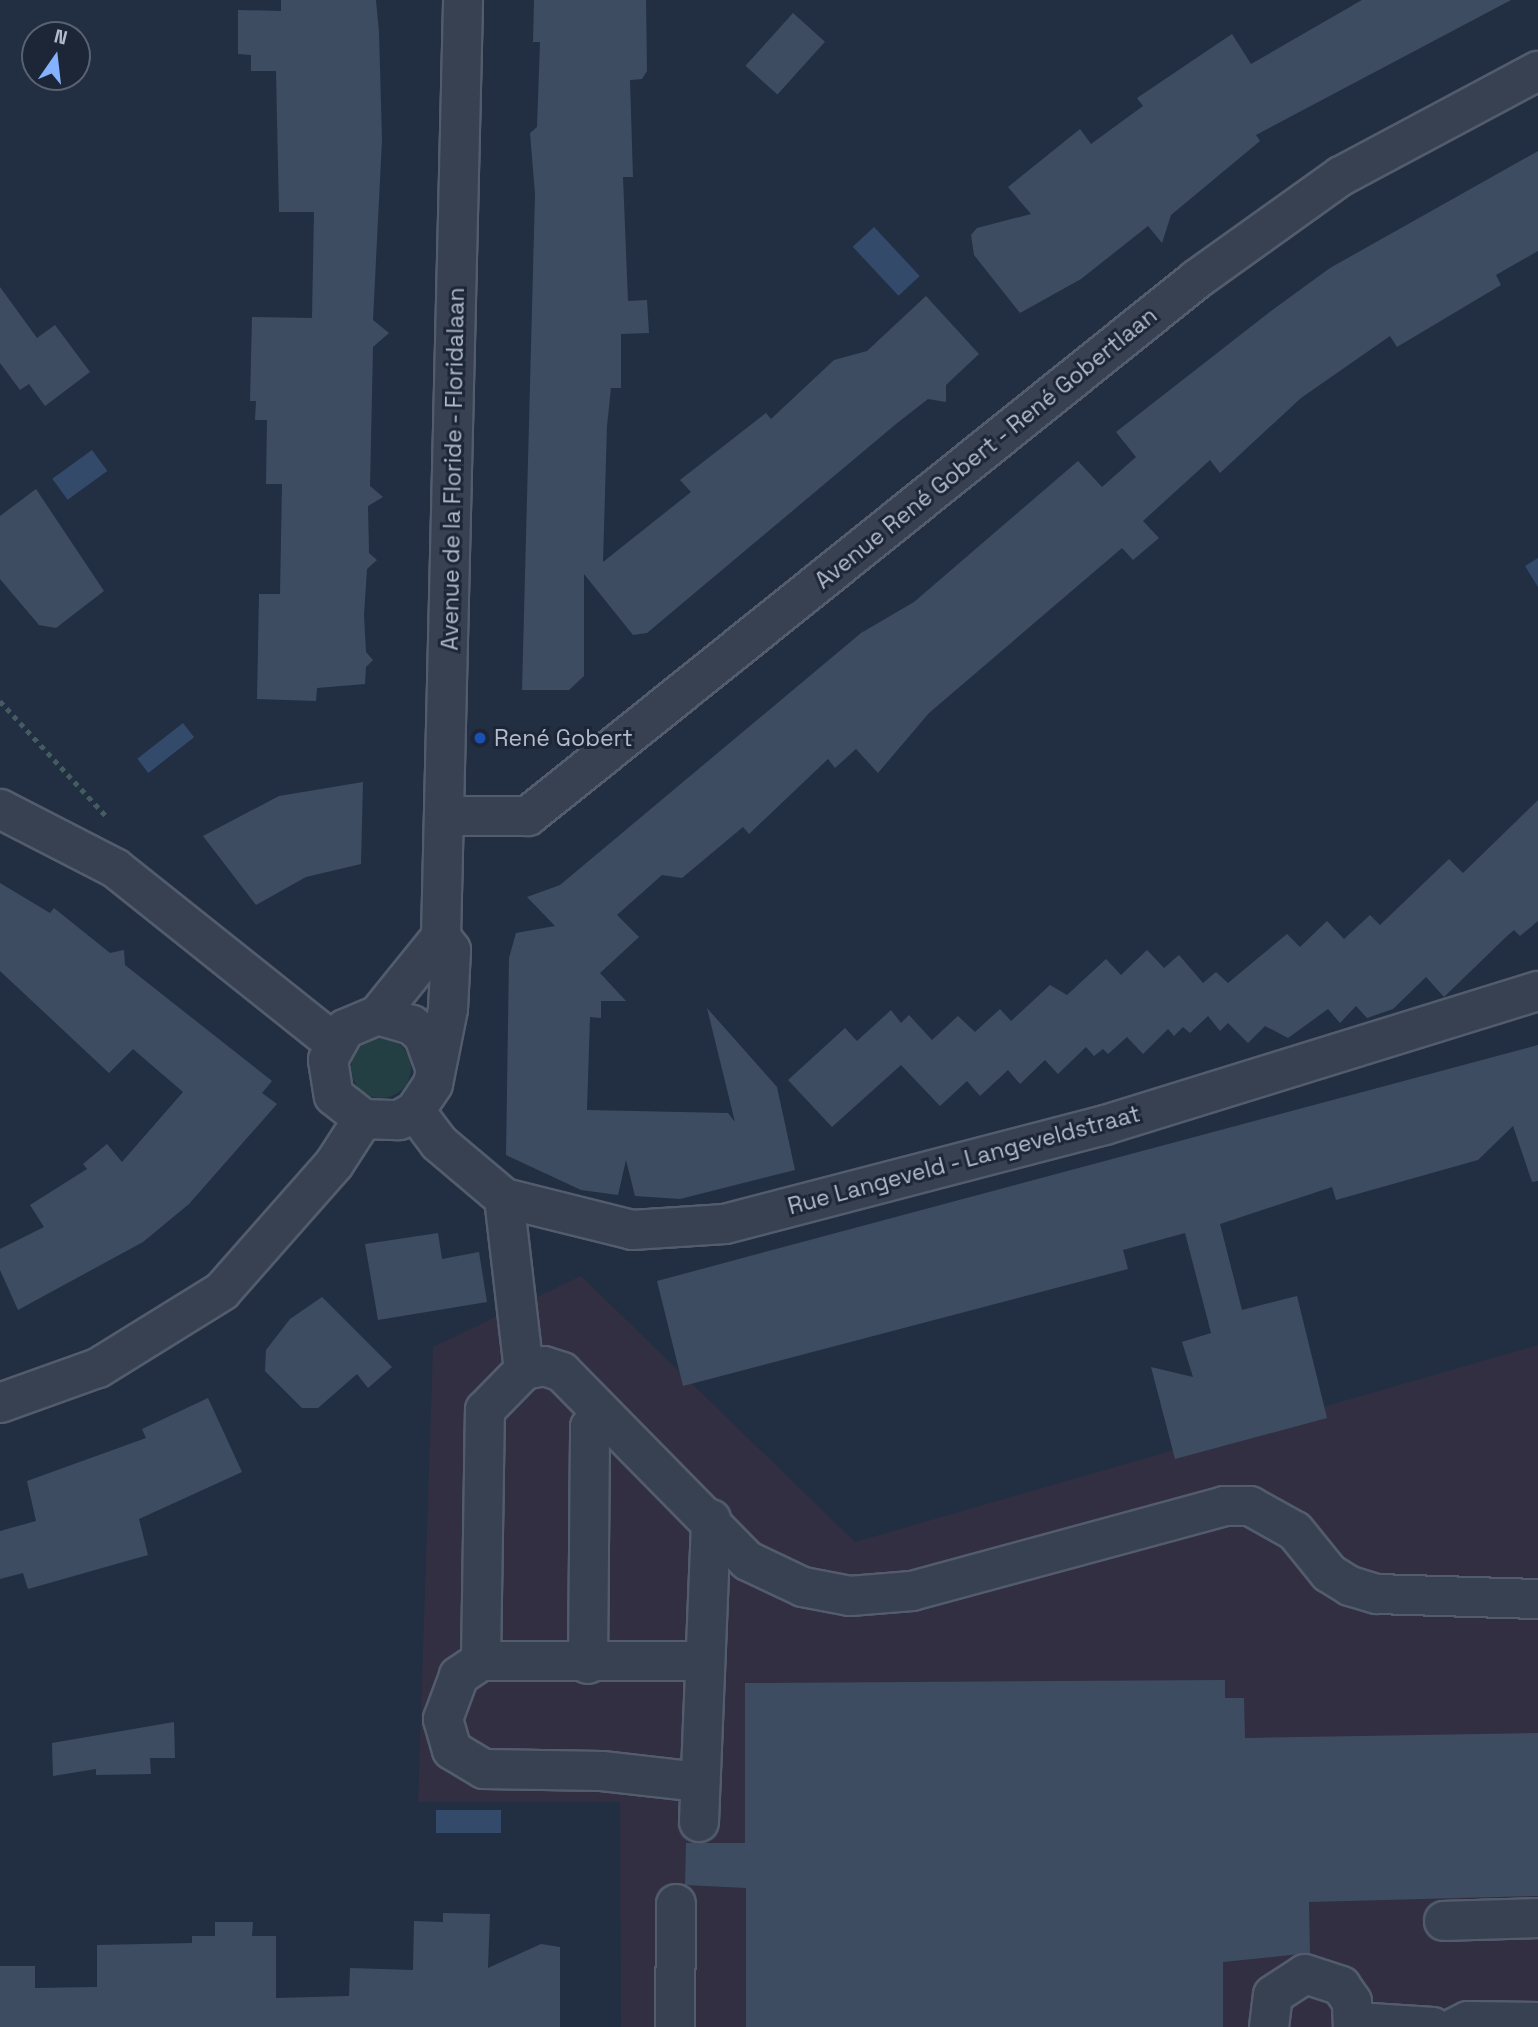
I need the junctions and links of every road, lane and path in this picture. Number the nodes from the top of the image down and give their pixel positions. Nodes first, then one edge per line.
1 (463, 0) edge
2 (1538, 71) edge
3 (0, 701) edge
4 (0, 809) edge
5 (444, 816) junction
6 (115, 868) junction
7 (441, 937) junction
8 (1538, 991) edge
9 (378, 1015) junction
10 (334, 1043) junction
11 (435, 1067) junction
12 (415, 1111) junction
13 (363, 1119) junction
14 (504, 1198) junction
15 (524, 1370) junction
16 (0, 1403) edge
17 (602, 1414) junction
18 (710, 1519) junction
19 (1538, 1599) edge
20 (481, 1661) junction
21 (701, 1661) junction
22 (588, 1664) junction
23 (700, 1782) junction
24 (699, 1822) dead end
25 (676, 1904) dead end
26 (1538, 1917) edge
27 (1444, 1921) dead end
28 (1538, 2022) edge
29 (1354, 2024) edge
30 (675, 2027) edge
31 (1269, 2027) edge
32 (1433, 2027) edge
33 (1456, 2027) edge

1 - 5 street, Avenue de la Floride - Floridalaan
2 - 5 street, Avenue René Gobert - René Gobertlaan
3 - 6 path
4 - 6 street
5 - 7 street, Avenue de la Floride - Floridalaan
6 - 10 street
7 - 9 street
7 - 11 street, Avenue de la Floride - Floridalaan
8 - 14 street, Rue Langeveld - Langeveldstraat
9 - 10 street
9 - 11 street
10 - 13 street
11 - 12 street, Avenue de la Floride - Floridalaan
12 - 13 street
12 - 14 street, Rue Langeveld - Langeveldstraat
13 - 16 street
14 - 15 street
15 - 17 street
15 - 20 street
17 - 18 street
17 - 22 street
18 - 19 street
18 - 21 street
20 - 22 street
20 - 23 street
21 - 22 street
21 - 23 street
23 - 24 street
25 - 30 street
26 - 27 street
28 - 33 street
29 - 31 street
29 - 32 street

